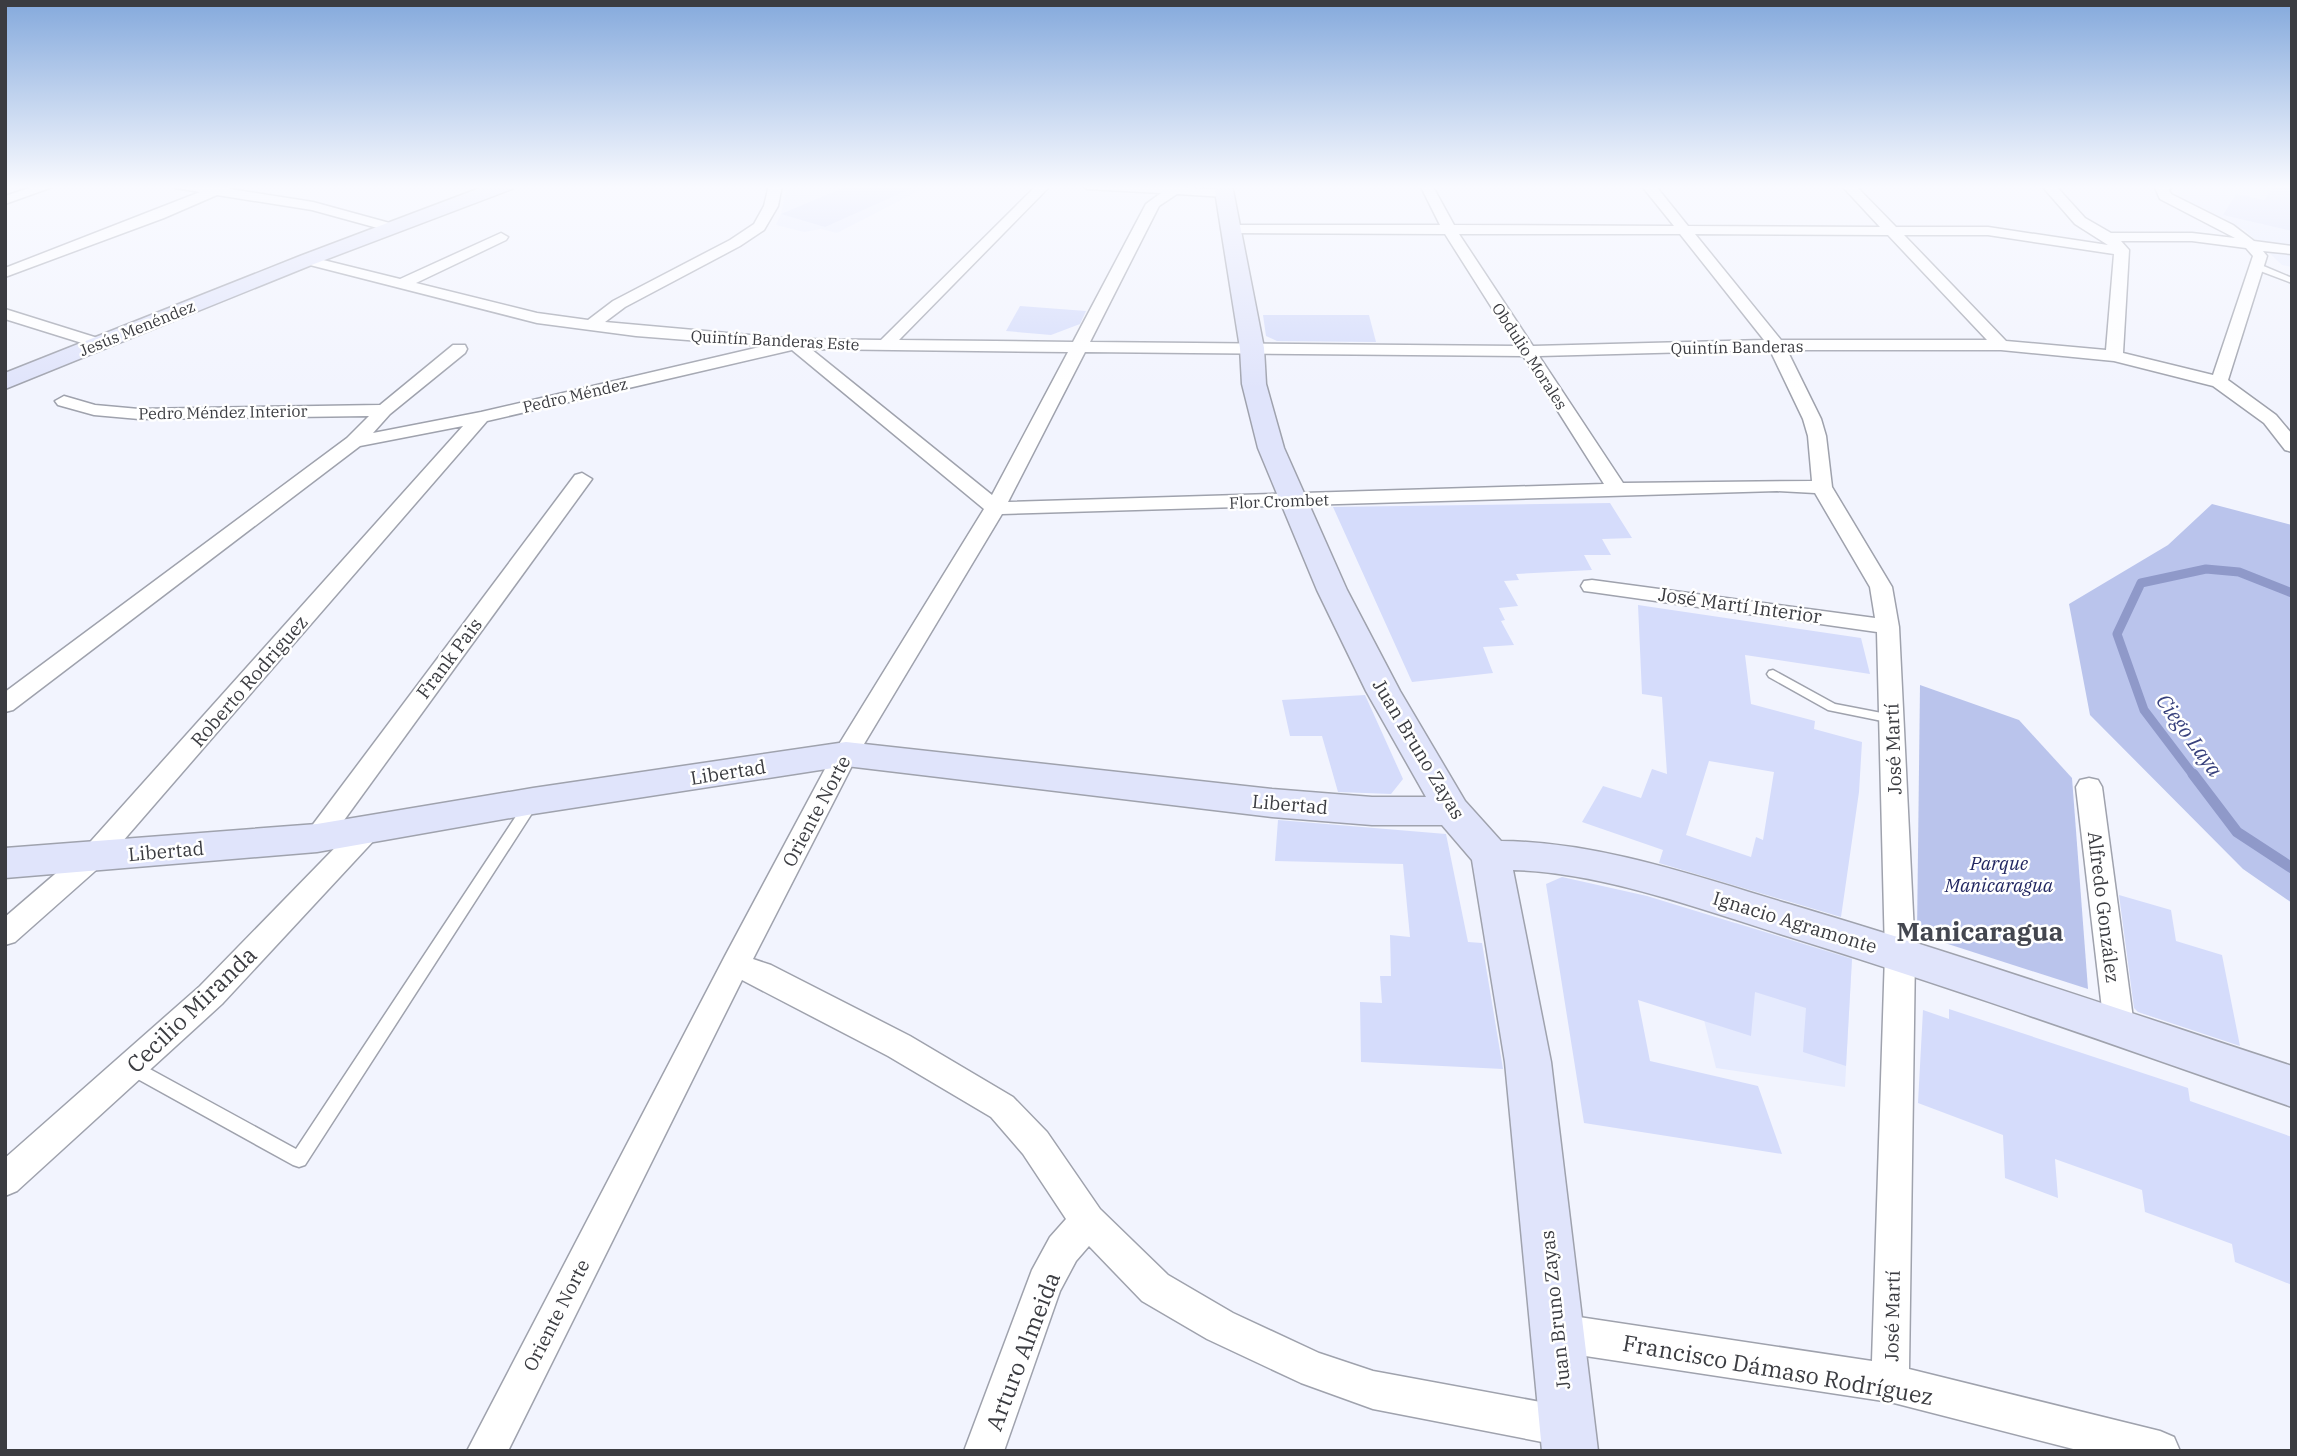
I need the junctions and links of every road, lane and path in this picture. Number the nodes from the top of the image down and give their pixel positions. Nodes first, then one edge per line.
1 (58, 253) edge
2 (326, 253) edge
3 (467, 253) edge
4 (717, 253) edge
5 (976, 253) edge
6 (1129, 253) edge
7 (1236, 253) edge
8 (1464, 253) edge
9 (1702, 253) edge
10 (1913, 253) edge
11 (2122, 253) edge
12 (2258, 253) edge
13 (307, 260) junction
14 (2258, 267) junction
15 (5, 273) edge
16 (2292, 282) edge
17 (404, 283) junction
18 (5, 314) edge
19 (590, 326) junction
20 (98, 343) junction
21 (795, 344) junction
22 (885, 345) junction
23 (1776, 345) junction
24 (2001, 345) junction
25 (1082, 346) junction
26 (1252, 348) junction
27 (459, 349) dead end
28 (1526, 351) junction
29 (2114, 356) junction
30 (5, 382) edge
31 (2219, 382) junction
32 (64, 401) dead end
33 (384, 410) junction
34 (481, 417) junction
35 (354, 442) junction
36 (2292, 446) edge
37 (582, 479) dead end
38 (1822, 487) junction
39 (1617, 489) junction
40 (1293, 501) junction
41 (995, 508) junction
42 (1592, 586) dead end
43 (1888, 626) junction
44 (1773, 674) dead end
45 (5, 704) edge
46 (1892, 719) junction
47 (846, 754) junction
48 (2089, 787) dead end
49 (533, 801) junction
50 (1452, 811) junction
51 (369, 829) junction
52 (317, 838) junction
53 (1491, 855) junction
54 (93, 857) junction
55 (5, 863) edge
56 (5, 934) edge
57 (1900, 954) junction
58 (735, 965) junction
59 (2119, 1026) junction
60 (131, 1067) junction
61 (2292, 1087) edge
62 (5, 1180) edge
63 (1088, 1220) junction
64 (1559, 1333) junction
65 (1890, 1383) junction
66 (1569, 1439) edge
67 (487, 1451) edge
68 (984, 1451) edge
69 (2160, 1451) edge

1 - 15 street
2 - 13 main road, Jesús Menéndez
3 - 17 street
4 - 19 street
5 - 22 street
6 - 25 street, Oriente Norte
7 - 26 main road, Juan Bruno Zayas
8 - 28 street, Obdulio Morales
9 - 23 street, José Martí
10 - 24 street
11 - 29 street
12 - 14 street
13 - 17 street, Quintín Banderas Este
13 - 20 main road, Jesús Menéndez
14 - 16 lane
14 - 31 street
17 - 19 street, Quintín Banderas Este
18 - 20 street
19 - 21 street, Quintín Banderas Este
20 - 30 main road, Jesús Menéndez
21 - 22 street, Quintín Banderas Este
21 - 34 street, Pedro Méndez
21 - 41 street
22 - 25 street, Quintín Banderas Este
23 - 24 street, Quintín Banderas
23 - 28 street, Quintín Banderas
23 - 38 street, José Martí
24 - 29 street, Quintín Banderas
25 - 26 street, Quintín Banderas Este
25 - 41 street, Oriente Norte
26 - 28 street, Quintín Banderas
26 - 40 main road, Juan Bruno Zayas
27 - 33 street, Pedro Méndez
28 - 39 street, Obdulio Morales
29 - 31 street, Quintín Banderas
31 - 36 street
32 - 33 street, Pedro Méndez Interior
33 - 35 street, Pedro Méndez
34 - 35 street, Pedro Méndez
34 - 54 street, Roberto Rodriguez
35 - 45 street, Pedro Méndez
37 - 52 street, Frank Pais
38 - 39 street, Flor Crombet
38 - 43 street, José Martí
39 - 40 street, Flor Crombet
40 - 41 street, Flor Crombet
40 - 50 main road, Juan Bruno Zayas
41 - 47 street, Oriente Norte
42 - 43 street, José Martí Interior
43 - 46 street, José Martí
44 - 46 lane
46 - 57 street, José Martí
47 - 49 main road, Libertad
47 - 50 main road, Libertad
47 - 58 street, Oriente Norte
48 - 59 street, Alfredo González
49 - 51 main road, Libertad
49 - 60 lane
50 - 53 main road, Juan Bruno Zayas
51 - 52 main road, Libertad
51 - 60 street, Cecilio Miranda
52 - 54 main road, Libertad
53 - 57 main road, Ignacio Agramonte
53 - 64 main road, Juan Bruno Zayas
54 - 55 main road, Libertad
54 - 56 street, Roberto Rodriguez
57 - 59 main road, Ignacio Agramonte
57 - 65 street, José Martí
58 - 63 street
58 - 67 street, Oriente Norte
59 - 61 main road, Ignacio Agramonte
60 - 62 street, Cecilio Miranda
63 - 66 street
63 - 68 street, Arturo Almeida
64 - 65 street, Francisco Dámaso Rodríguez
64 - 66 main road, Juan Bruno Zayas
65 - 69 street, Francisco Dámaso Rodríguez

